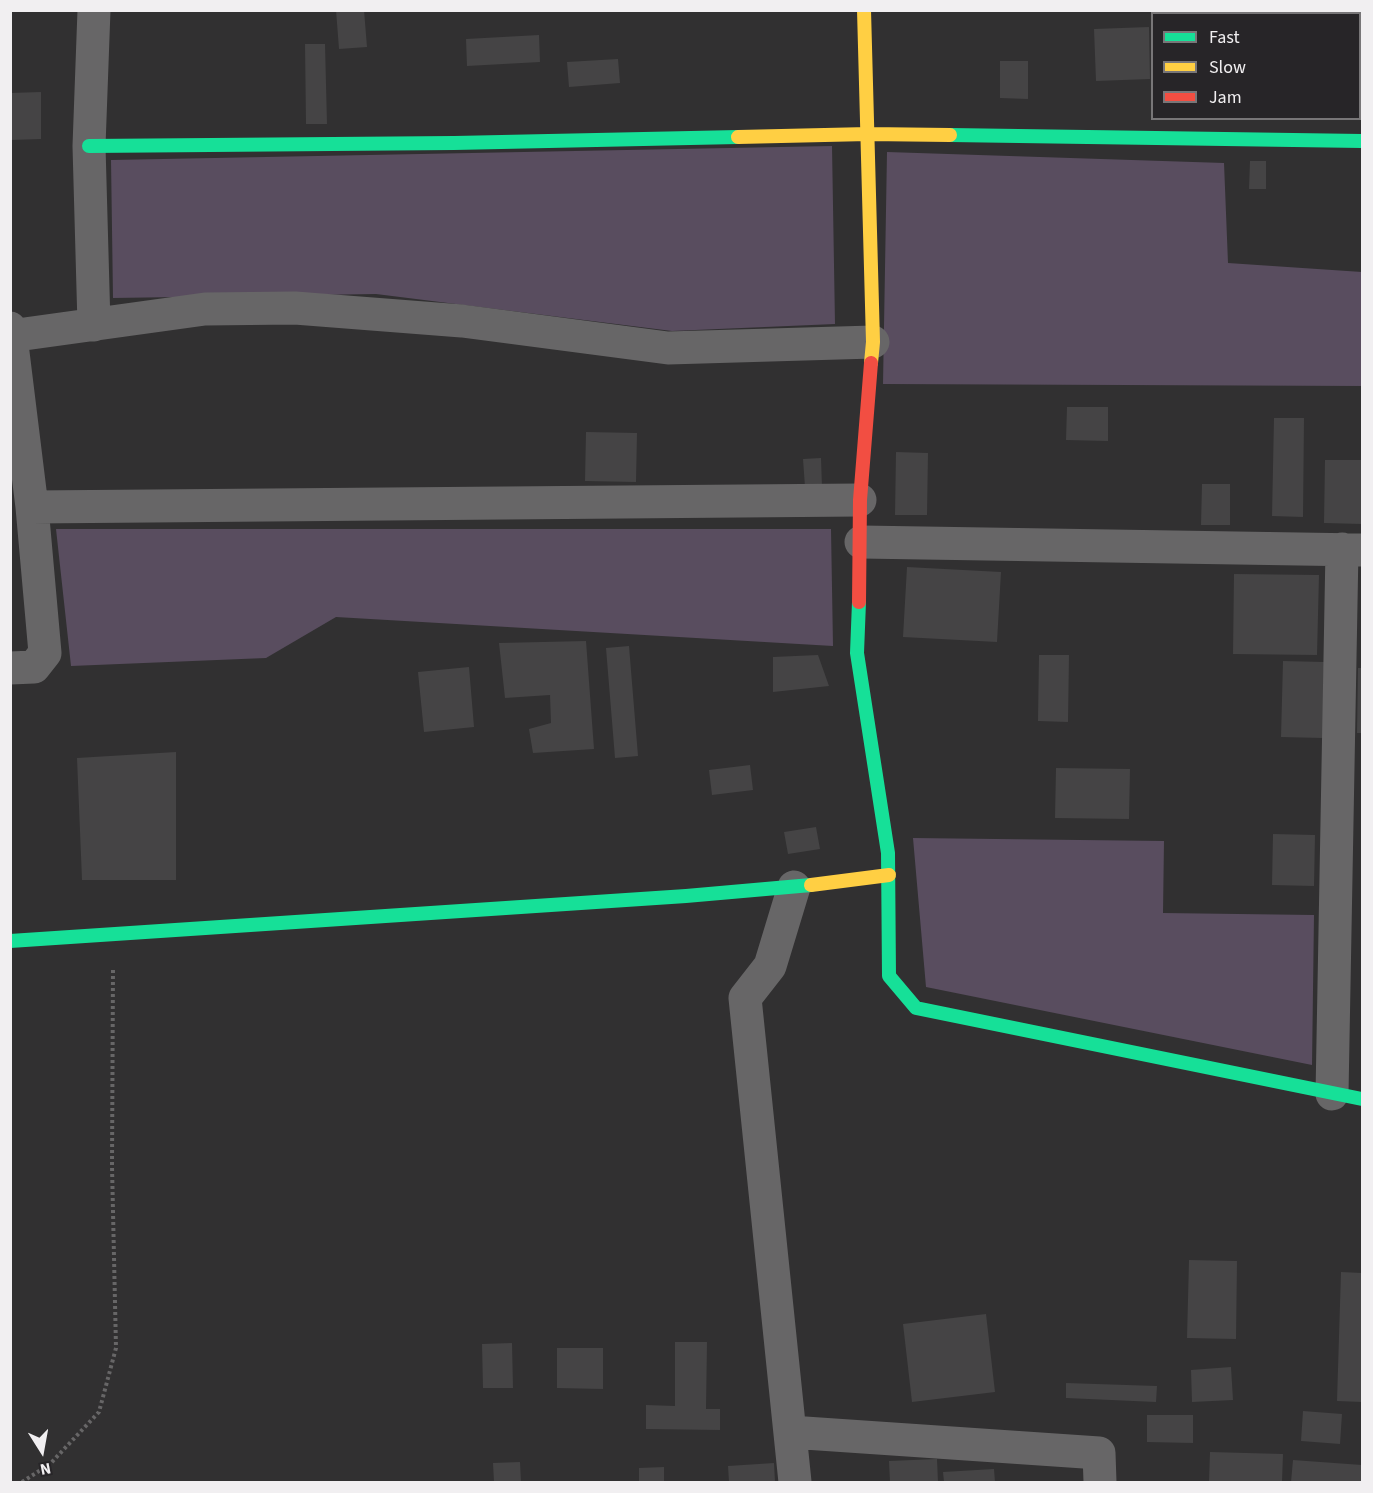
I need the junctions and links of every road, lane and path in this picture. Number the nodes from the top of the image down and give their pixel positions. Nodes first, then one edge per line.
1 (94, 10) edge
2 (864, 10) edge
3 (868, 134) junction
4 (1362, 141) edge
5 (89, 146) junction
6 (94, 325) junction
7 (11, 334) edge
8 (873, 342) junction
9 (860, 500) junction
10 (32, 507) junction
11 (861, 542) junction
12 (1352, 550) edge
13 (10, 668) edge
14 (1350, 749) edge
15 (889, 875) junction
16 (794, 887) junction
17 (113, 933) junction
18 (10, 940) edge
19 (1347, 1096) edge
20 (790, 1432) junction
21 (22, 1482) edge
22 (795, 1482) edge
23 (1100, 1482) edge

1 - 5 street
2 - 3 street
3 - 4 street
3 - 5 street
3 - 8 street
5 - 6 street
6 - 7 street
6 - 8 street
7 - 10 street
8 - 9 street
9 - 10 street
9 - 11 street
10 - 13 street
11 - 12 street
11 - 15 street
12 - 14 street
14 - 19 street
15 - 16 street
15 - 19 street
16 - 17 street
16 - 20 street
17 - 18 street
17 - 21 path
20 - 22 street
20 - 23 street

